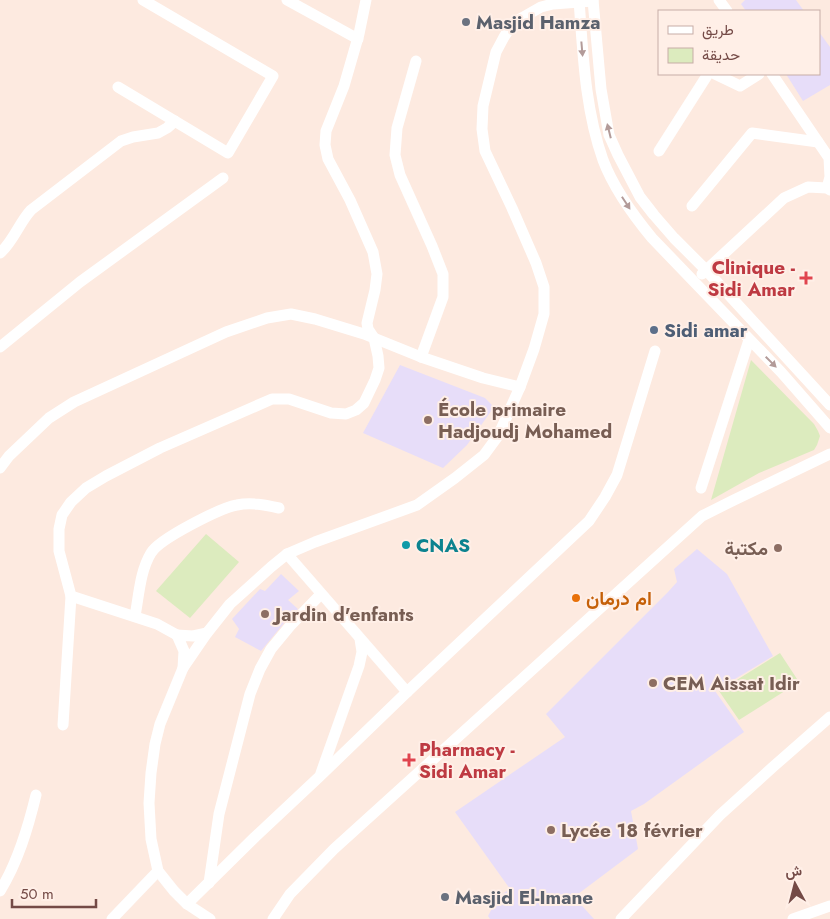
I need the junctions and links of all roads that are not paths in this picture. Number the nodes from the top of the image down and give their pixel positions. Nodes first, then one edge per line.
1 (143, 0) edge
2 (287, 0) edge
3 (366, 0) edge
4 (593, 0) edge
5 (579, 1) edge
6 (552, 2) edge
7 (358, 39) junction
8 (416, 61) dead end
9 (707, 75) edge
10 (716, 75) edge
11 (756, 75) edge
12 (773, 75) edge
13 (118, 87) dead end
14 (175, 121) junction
15 (818, 142) junction
16 (659, 151) dead end
17 (223, 178) dead end
18 (829, 183) edge
19 (692, 206) dead end
20 (0, 253) edge
21 (706, 270) junction
22 (693, 281) junction
23 (374, 338) junction
24 (749, 340) junction
25 (0, 347) edge
26 (655, 351) dead end
27 (422, 356) junction
28 (520, 387) junction
29 (830, 404) edge
30 (830, 428) edge
31 (4, 452) edge
32 (830, 454) edge
33 (0, 468) edge
34 (701, 488) dead end
35 (279, 508) dead end
36 (287, 554) junction
37 (322, 594) junction
38 (71, 596) junction
39 (135, 616) junction
40 (207, 633) junction
41 (177, 635) junction
42 (360, 638) junction
43 (183, 668) junction
44 (407, 692) junction
45 (830, 717) edge
46 (63, 725) dead end
47 (319, 777) junction
48 (36, 795) dead end
49 (158, 871) junction
50 (209, 883) junction
51 (0, 891) edge
52 (187, 904) junction
53 (830, 906) edge
54 (112, 919) edge
55 (210, 919) edge
56 (273, 919) edge
57 (621, 919) edge
58 (793, 919) edge

1 - 14 street
2 - 7 street
3 - 7 street
4 - 5 street
21 -> 4 street
5 - 6 street
5 -> 22 street
6 - 28 street
7 - 23 street
8 - 27 street
9 - 16 street
10 - 11 street
12 - 15 street
13 - 14 street
14 - 20 street
15 - 18 street
15 - 19 street
17 - 25 street
18 - 21 street
21 - 22 street
21 - 29 street
22 - 24 street
23 - 27 street
23 - 31 street
23 - 38 street
24 -> 30 street
24 - 34 street
26 - 44 street
27 - 28 street
28 - 36 street
31 - 33 street
32 - 56 street
35 - 39 street
36 - 37 street
36 - 40 street
37 - 42 street
37 - 50 street
38 - 39 street
38 - 46 street
39 - 41 street
40 - 41 street
40 - 43 street
41 - 43 street
42 - 44 street
42 - 47 street
43 - 49 street
44 - 47 street
45 - 57 street
47 - 50 street
48 - 51 street
49 - 52 street
49 - 54 street
50 - 52 street
52 - 55 street
53 - 58 street

